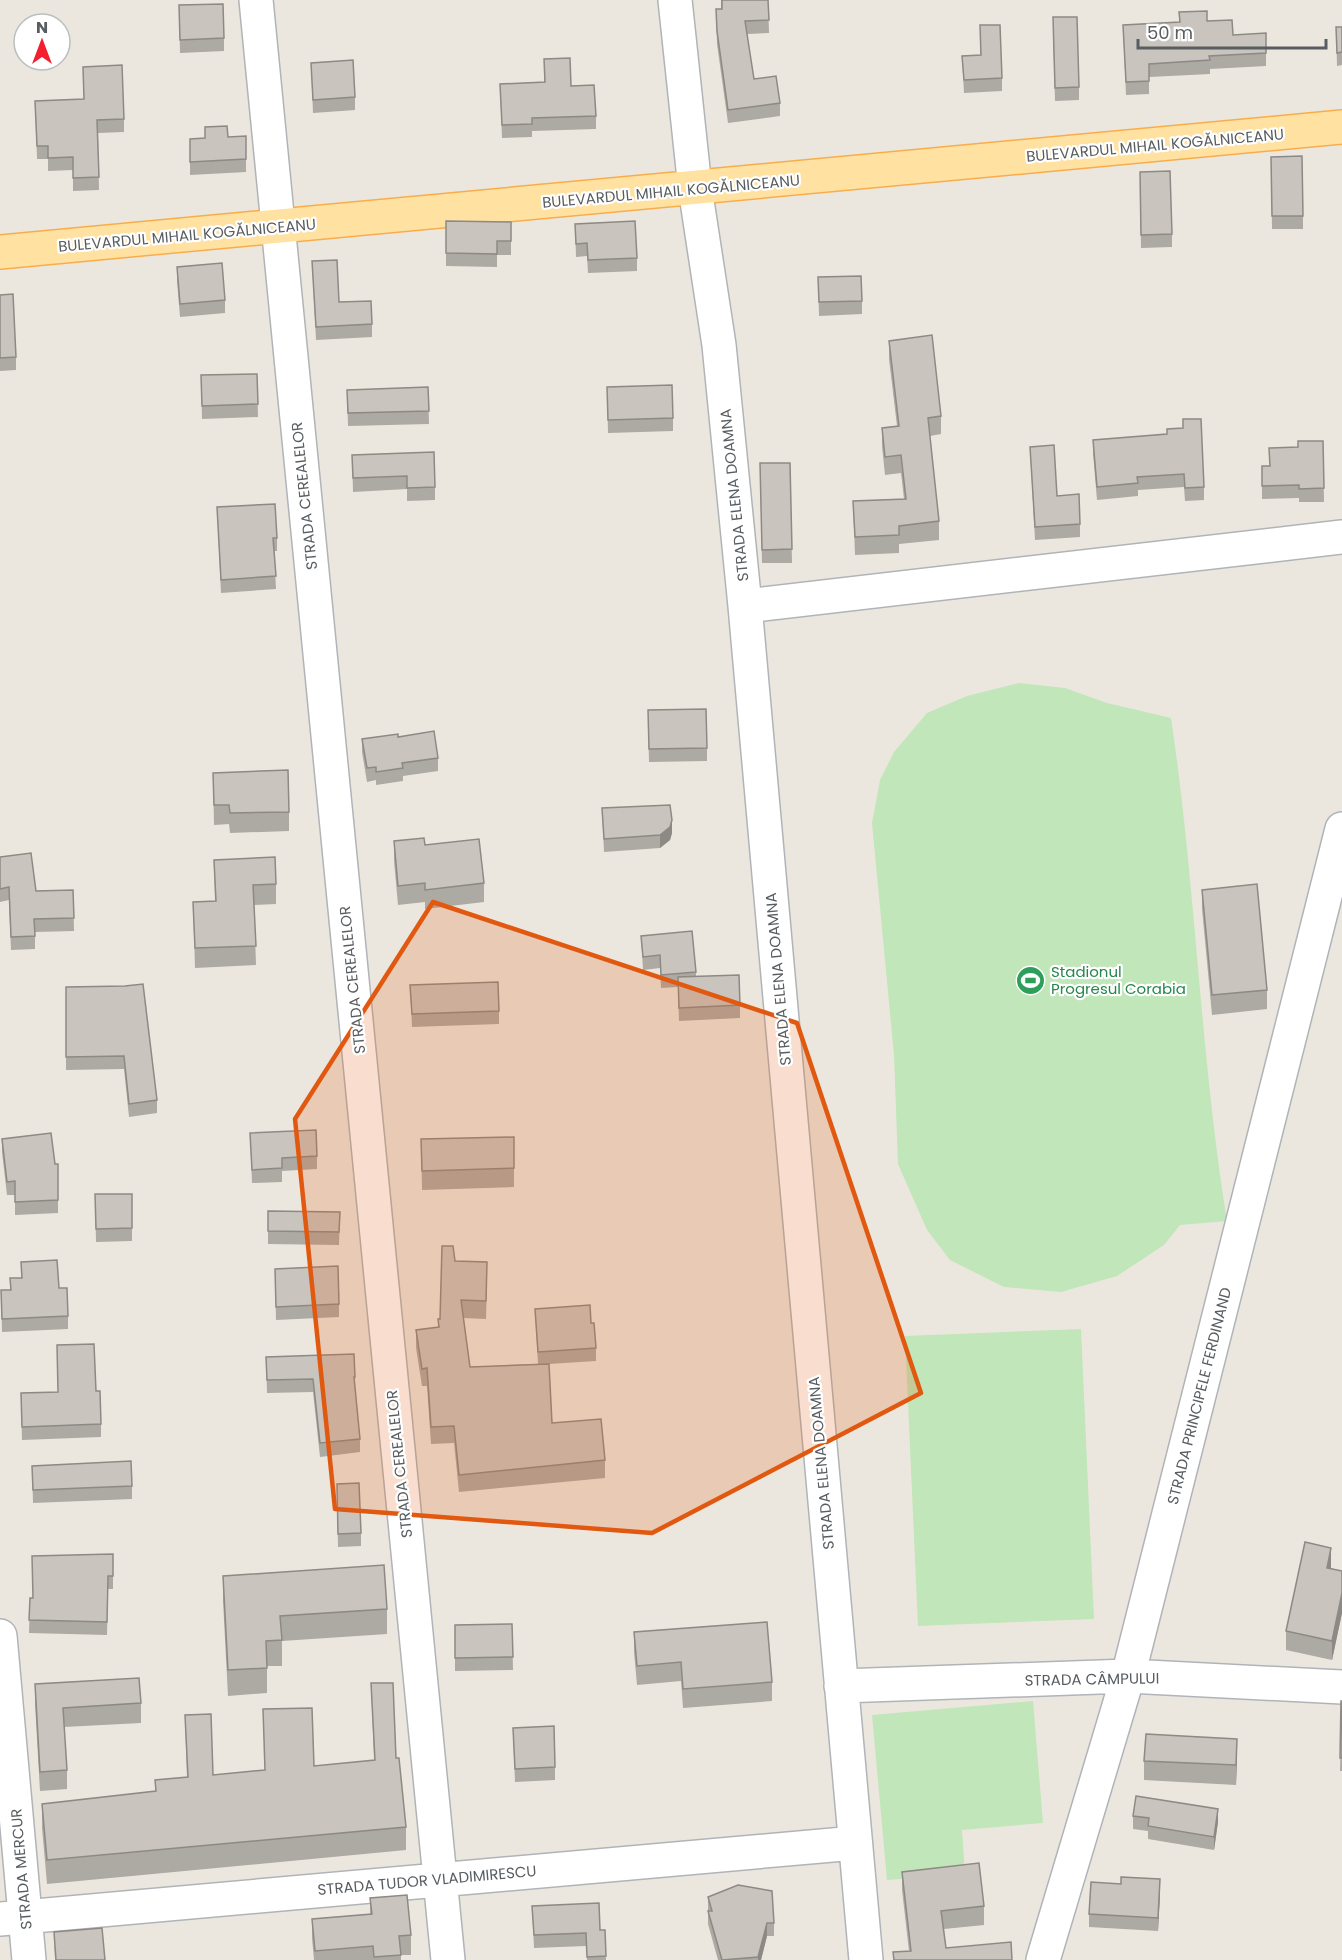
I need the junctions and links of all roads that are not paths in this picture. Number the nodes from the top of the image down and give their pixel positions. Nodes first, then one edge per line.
1 (256, 0) edge
2 (675, 0) edge
3 (1342, 127) edge
4 (695, 189) junction
5 (277, 226) junction
6 (0, 252) edge
7 (1342, 537) edge
8 (745, 606) junction
9 (1342, 829) edge
10 (0, 1635) edge
11 (1128, 1676) junction
12 (841, 1686) junction
13 (1342, 1687) edge
14 (855, 1843) junction
15 (441, 1879) junction
16 (13, 1917) edge
17 (29, 1960) edge
18 (448, 1960) edge
19 (866, 1960) edge
20 (1043, 1960) edge

1 - 5 street, STRADA CEREALELOR
2 - 4 street, STRADA ELENA DOAMNA
3 - 4 main road, BULEVARDUL MIHAIL KOGĂLNICEANU
4 - 5 main road, BULEVARDUL MIHAIL KOGĂLNICEANU
4 - 8 street, STRADA ELENA DOAMNA
5 - 6 main road, BULEVARDUL MIHAIL KOGĂLNICEANU
5 - 15 street, STRADA CEREALELOR
7 - 8 street
8 - 12 street, STRADA ELENA DOAMNA
9 - 11 street, STRADA PRINCIPELE FERDINAND
10 - 16 street, STRADA MERCUR
11 - 12 street, STRADA CÂMPULUI
11 - 13 street, STRADA CÂMPULUI
11 - 20 street, STRADA PRINCIPELE FERDINAND
12 - 14 street, STRADA ELENA DOAMNA
14 - 15 street, STRADA TUDOR VLADIMIRESCU
14 - 19 street, STRADA ELENA DOAMNA
15 - 16 street, STRADA TUDOR VLADIMIRESCU
15 - 18 street, STRADA CEREALELOR
16 - 17 street, STRADA MERCUR

